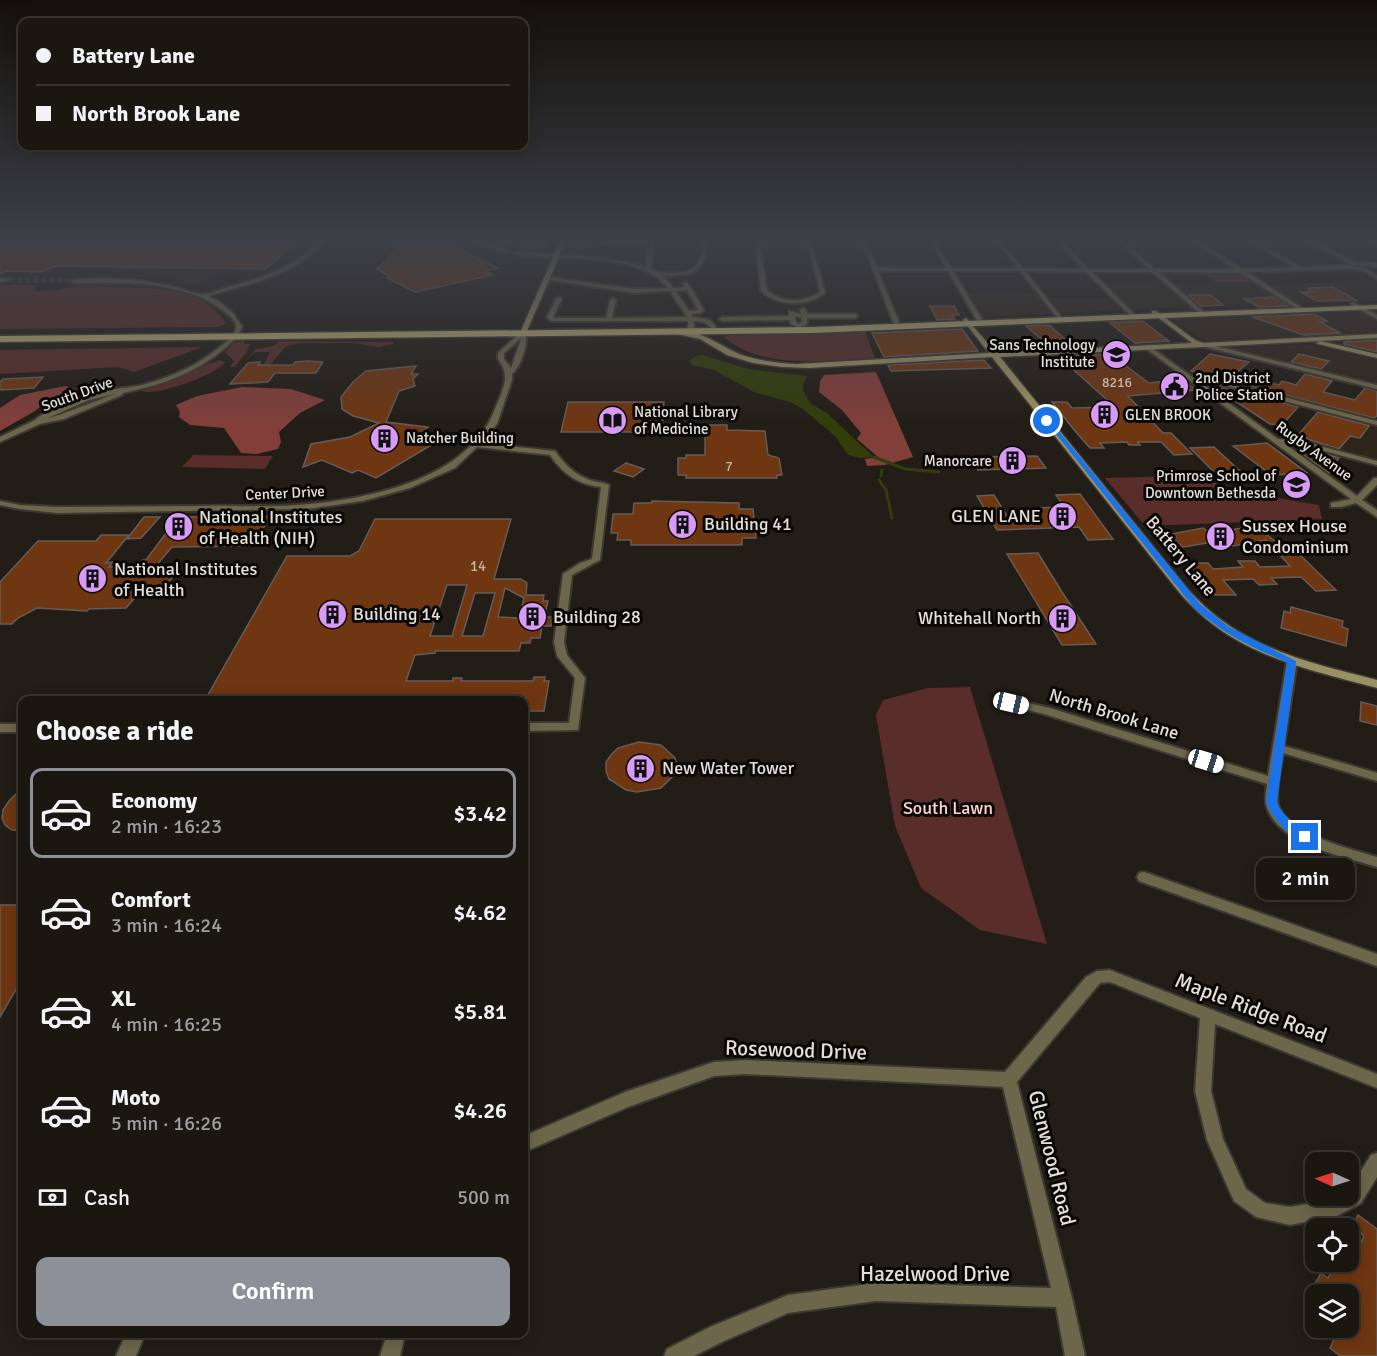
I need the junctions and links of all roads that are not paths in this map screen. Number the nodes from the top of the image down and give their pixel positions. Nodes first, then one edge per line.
1 (216, 302) edge
2 (537, 302) edge
3 (557, 302) edge
4 (613, 302) edge
5 (680, 302) edge
6 (695, 302) edge
7 (790, 302) edge
8 (801, 302) edge
9 (889, 302) edge
10 (969, 302) edge
11 (1047, 302) edge
12 (1120, 302) edge
13 (1189, 302) edge
14 (1290, 302) edge
15 (1377, 305) edge
16 (1356, 306) junction
17 (1299, 308) junction
18 (1200, 312) junction
19 (687, 313) junction
20 (1156, 314) junction
21 (804, 315) junction
22 (1132, 315) junction
23 (855, 316) dead end
24 (1377, 317) edge
25 (1059, 318) junction
26 (722, 319) dead end
27 (979, 319) junction
28 (609, 320) junction
29 (795, 322) junction
30 (967, 322) junction
31 (691, 323) junction
32 (897, 324) junction
33 (713, 329) junction
34 (524, 331) junction
35 (663, 332) junction
36 (0, 334) edge
37 (235, 335) junction
38 (1377, 336) edge
39 (1336, 338) junction
40 (0, 339) edge
41 (1305, 340) junction
42 (1226, 344) junction
43 (1203, 345) junction
44 (1147, 347) junction
45 (503, 349) junction
46 (520, 349) junction
47 (1350, 350) junction
48 (1230, 352) junction
49 (994, 355) junction
50 (1377, 356) edge
51 (517, 358) junction
52 (501, 359) junction
53 (835, 363) junction
54 (509, 373) junction
55 (1196, 383) junction
56 (1377, 387) edge
57 (125, 391) junction
58 (84, 399) junction
59 (91, 406) junction
60 (53, 412) junction
61 (75, 412) junction
62 (38, 422) junction
63 (1377, 423) edge
64 (0, 440) edge
65 (1276, 441) junction
66 (477, 445) junction
67 (1377, 463) edge
68 (1377, 480) edge
69 (1357, 500) junction
70 (0, 503) edge
71 (1334, 505) dead end
72 (1377, 514) edge
73 (1292, 661) junction
74 (1377, 684) edge
75 (1011, 703) dead end
76 (528, 727) edge
77 (0, 728) edge
78 (18, 728) edge
79 (1278, 748) junction
80 (1377, 777) edge
81 (1273, 782) junction
82 (1377, 862) edge
83 (1143, 877) dead end
84 (1377, 960) edge
85 (1110, 976) joint
86 (1208, 1014) junction
87 (1009, 1080) junction
88 (1377, 1081) edge
89 (528, 1142) edge
90 (1377, 1161) edge
91 (1064, 1298) junction
92 (134, 1338) edge
93 (395, 1338) edge
94 (126, 1356) edge
95 (390, 1356) edge
96 (674, 1356) edge
97 (1076, 1356) edge

1 - 37 street
2 - 34 street
3 - 28 street
4 - 28 street
5 - 19 street
6 - 19 street
7 - 29 street
8 - 21 street
9 - 32 street
10 - 27 street
11 - 25 street
12 - 22 street
13 - 18 street
14 - 17 street
15 - 16 main road
16 - 17 main road
16 - 24 street
17 - 18 main road
18 - 20 main road
19 - 31 street
20 - 22 main road
20 - 43 street
21 - 23 street
21 - 29 street
21 - 29 street
22 - 25 main road
25 - 27 main road
25 - 30 main road
26 - 29 street
27 - 30 main road
28 - 31 street
29 - 32 main road
29 - 33 main road
30 - 32 main road
30 - 49 street, Battery Lane
31 - 33 main road
31 - 34 main road
33 - 35 main road
33 - 53 street
34 - 35 main road
34 - 37 main road
34 - 45 street
34 - 46 street, Center Drive
35 - 53 street
36 - 37 main road
37 - 40 main road
37 - 57 street, South Drive
38 - 39 street
39 - 41 street
39 - 47 street
41 - 42 street
41 - 47 street
42 - 43 street
42 - 48 street
43 - 44 street
43 - 48 street
44 - 49 street
44 - 55 street, Rugby Avenue
45 - 46 street
45 - 52 street
46 - 51 street, Center Drive
47 - 50 street
48 - 56 street
49 - 53 street
49 - 73 street, Battery Lane
51 - 52 street
51 - 54 street, Center Drive
52 - 54 street
54 - 66 street, Center Drive
55 - 63 street
55 - 65 street, Rugby Avenue
57 - 58 street, South Drive
57 - 59 street, South Drive
58 - 59 street
58 - 60 street, South Drive
59 - 61 street, South Drive
60 - 61 street
60 - 62 street, South Drive
61 - 62 street, South Drive
62 - 64 street, South Drive
65 - 67 street
65 - 69 street, Rugby Avenue
66 - 70 street, Center Drive
66 - 76 street
68 - 69 street
69 - 71 street
69 - 72 street, Rugby Avenue
73 - 74 street, Battery Lane
73 - 79 street
75 - 81 street, North Brook Lane
77 - 78 street
79 - 80 street
79 - 81 street
81 - 82 street
83 - 84 street
85 - 86 street, Maple Ridge Road
85 - 87 street, Glenwood Road
86 - 88 street, Maple Ridge Road
86 - 90 street
87 - 89 street, Rosewood Drive
87 - 91 street, Glenwood Road
91 - 96 street, Hazelwood Drive
91 - 97 street, Glenwood Road
92 - 94 street
93 - 95 street

